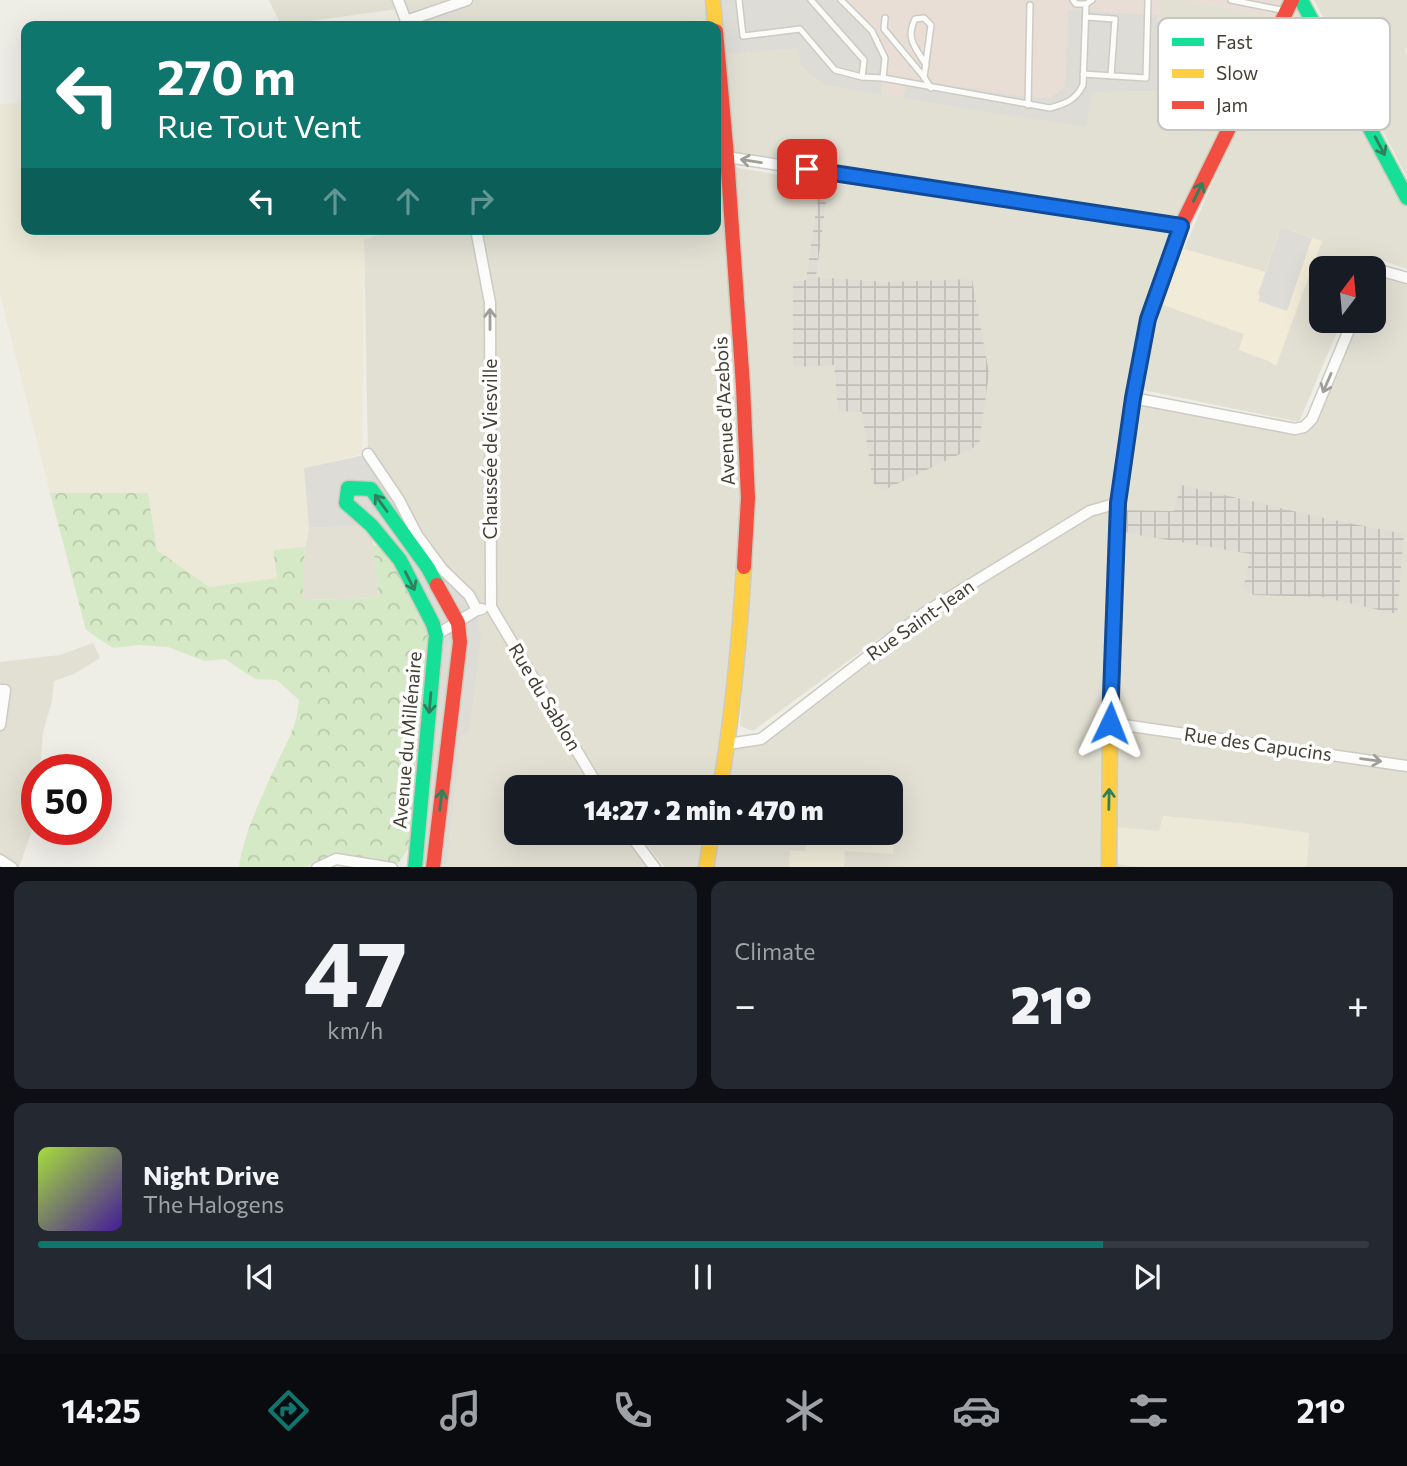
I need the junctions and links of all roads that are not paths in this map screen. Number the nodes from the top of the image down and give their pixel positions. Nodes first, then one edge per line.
1 (398, 0) edge
2 (467, 0) edge
3 (713, 0) edge
4 (739, 0) edge
5 (811, 0) edge
6 (841, 0) edge
7 (1073, 0) edge
8 (1148, 0) edge
9 (1231, 0) edge
10 (1301, 0) edge
11 (1089, 2) edge
12 (1030, 5) dead end
13 (1289, 6) edge
14 (1086, 17) junction
15 (885, 18) dead end
16 (1311, 18) edge
17 (406, 21) edge
18 (412, 21) edge
19 (715, 21) edge
20 (926, 65) junction
21 (1083, 74) junction
22 (1111, 76) junction
23 (924, 77) junction
24 (862, 78) junction
25 (883, 78) junction
26 (721, 87) edge
27 (931, 88) junction
28 (1028, 105) junction
29 (1228, 130) edge
30 (1371, 130) edge
31 (727, 157) junction
32 (1407, 198) edge
33 (1181, 226) junction
34 (477, 235) edge
35 (1386, 272) edge
36 (1407, 278) edge
37 (1348, 333) edge
38 (1133, 398) junction
39 (368, 454) dead end
40 (1118, 503) junction
41 (491, 607) junction
42 (477, 610) junction
43 (458, 623) junction
44 (436, 635) junction
45 (0, 690) edge
46 (1110, 723) junction
47 (0, 725) edge
48 (728, 744) junction
49 (1407, 766) edge
50 (591, 775) edge
51 (722, 775) edge
52 (638, 845) edge
53 (710, 845) edge
54 (0, 860) edge
55 (12, 867) edge
56 (317, 867) edge
57 (392, 867) edge
58 (415, 867) edge
59 (433, 867) edge
60 (655, 867) edge
61 (706, 867) edge
62 (1109, 867) edge

1 - 17 street
2 - 18 street
3 - 19 street, Avenue d'Azebois
4 - 24 lane
5 - 24 lane
6 - 25 lane
7 - 11 lane
8 - 22 lane
9 - 13 lane
10 -> 16 street
11 - 14 lane
12 - 28 lane
14 - 21 lane
14 - 22 lane
15 - 23 lane
20 - 20 lane
20 - 23 lane
21 - 22 lane
21 - 28 lane
23 - 27 lane
24 - 25 lane
25 - 27 lane
26 - 31 street, Avenue d'Azebois
27 - 28 lane
33 -> 29 street
30 -> 32 street
33 -> 31 street
31 - 48 street, Avenue d'Azebois
33 - 38 street
41 -> 34 street, Chaussée de Viesville
35 - 36 street
37 -> 38 street
38 - 40 street
39 - 42 street
40 - 46 street
40 - 48 street, Rue Saint-Jean
41 - 42 street
41 - 50 street, Rue du Sablon
42 - 43 street
43 - 44 street
43 -> 44 street, Avenue du Millénaire
59 -> 43 street, Avenue du Millénaire
44 -> 58 street, Avenue du Millénaire
45 - 47 street
46 -> 49 street, Rue des Capucins
62 -> 46 street
48 - 51 street, Avenue d'Azebois
52 - 60 street
53 - 61 street
54 - 55 street
56 - 57 street

